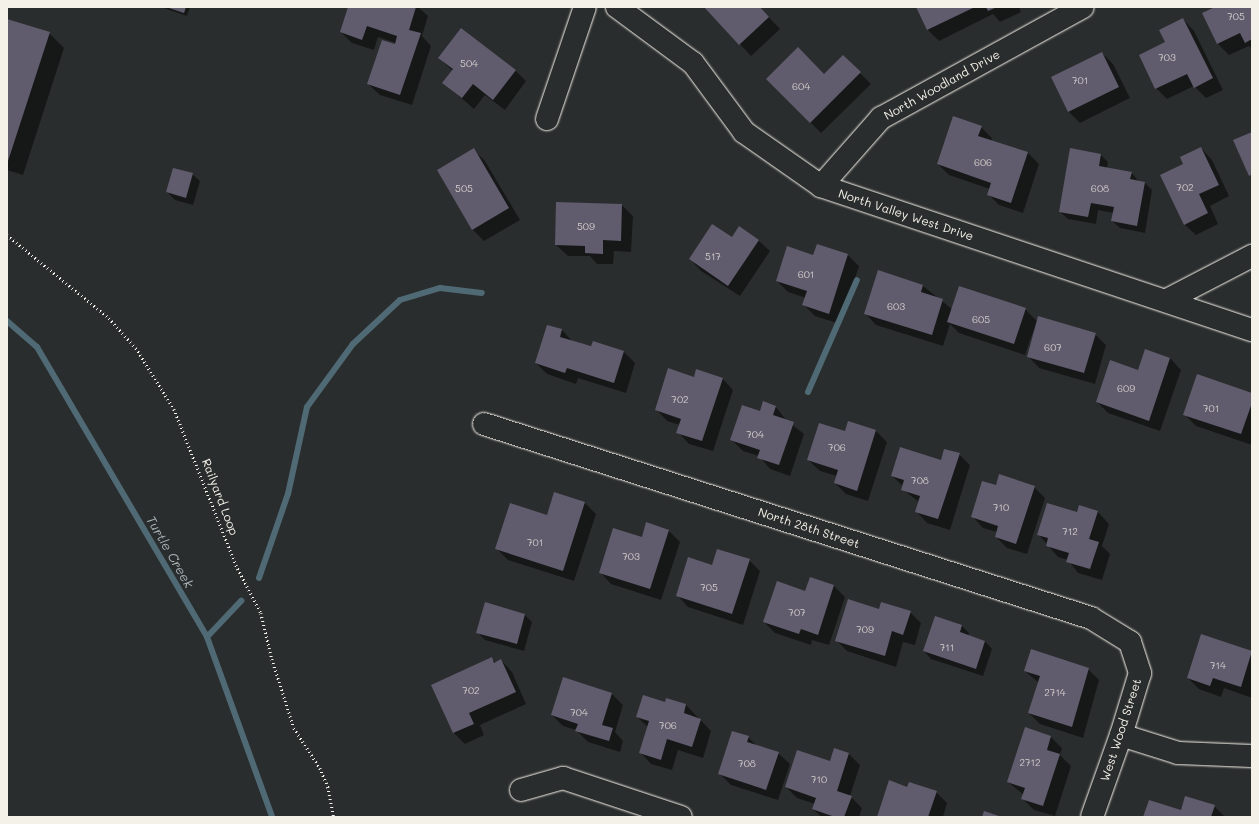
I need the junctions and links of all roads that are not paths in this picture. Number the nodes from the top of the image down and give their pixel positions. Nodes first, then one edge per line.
1 (585, 7) edge
2 (617, 7) edge
3 (1070, 10) edge
4 (547, 119) dead end
5 (820, 186) junction
6 (1252, 256) edge
7 (1167, 300) junction
8 (1252, 330) edge
9 (484, 424) dead end
10 (1130, 642) joint
11 (1122, 736) junction
12 (1252, 756) edge
13 (521, 790) dead end
14 (681, 817) edge
15 (1092, 817) edge

1 - 4 street
2 - 5 street, North Valley West Drive
3 - 5 street, North Woodland Drive
5 - 7 street, North Valley West Drive
6 - 7 street
7 - 8 street, North Valley West Drive
9 - 10 street, North 28th Street
10 - 11 street, West Wood Street
11 - 12 street
11 - 15 street, West Wood Street
13 - 14 street

